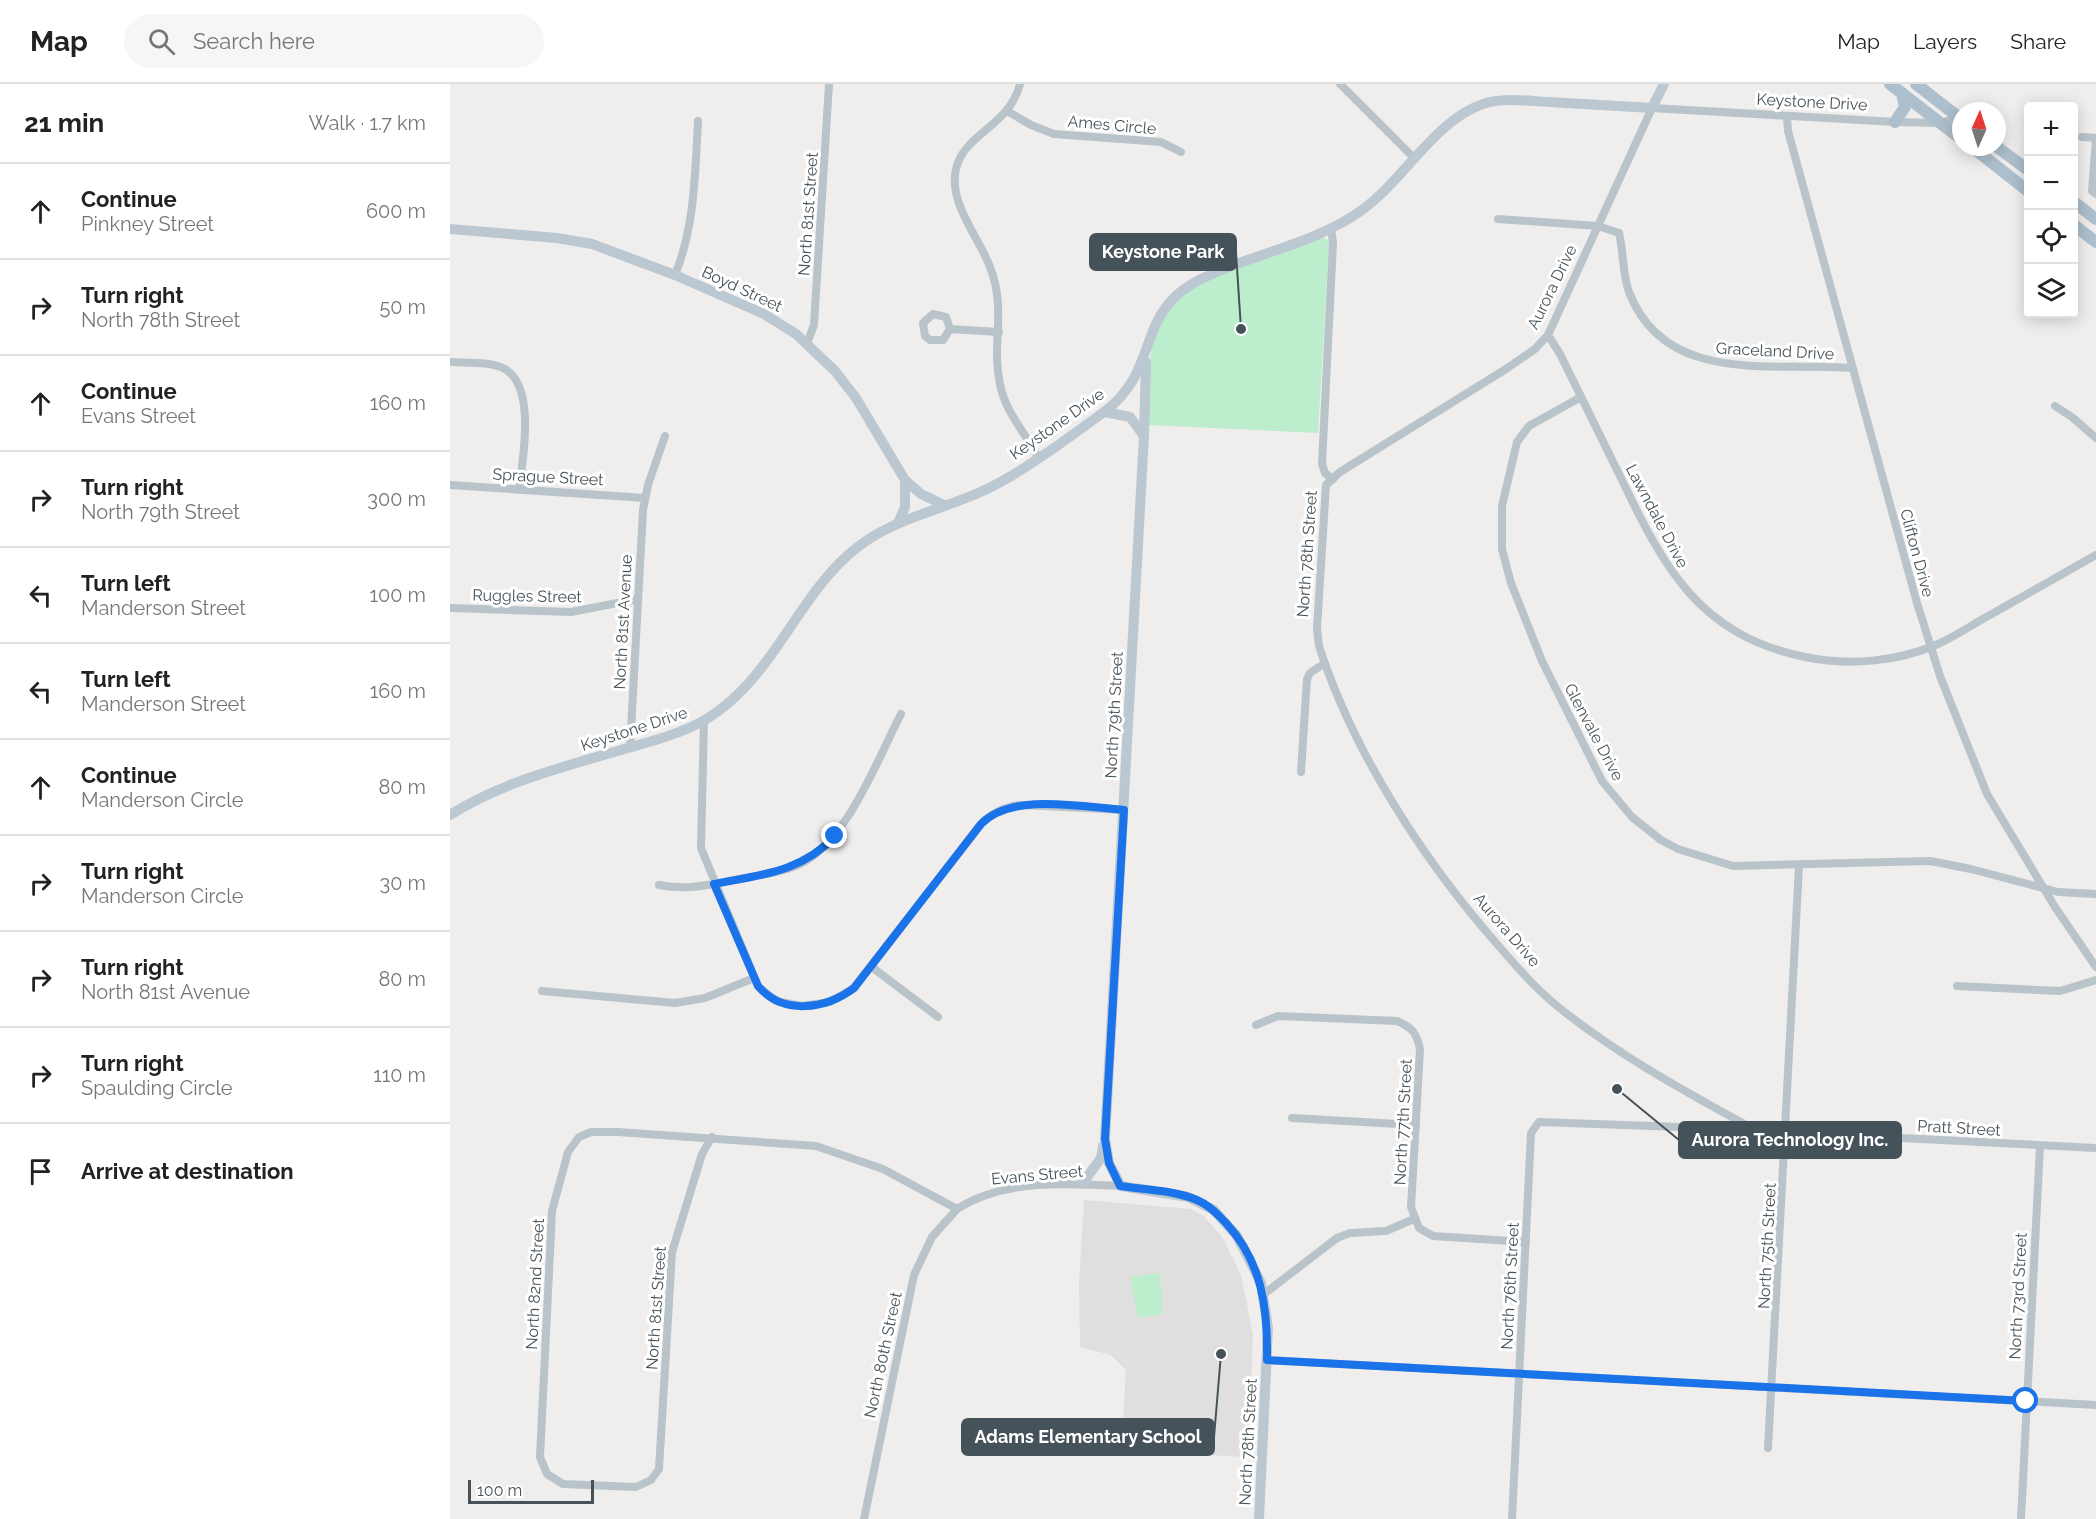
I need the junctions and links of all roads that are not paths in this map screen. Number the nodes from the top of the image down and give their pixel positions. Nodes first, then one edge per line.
1 (829, 84) edge
2 (1020, 84) edge
3 (1340, 84) edge
4 (1664, 84) edge
5 (1890, 84) edge
6 (1916, 84) edge
7 (1902, 93) junction
8 (1652, 108) junction
9 (1007, 111) junction
10 (1952, 112) edge
11 (1787, 116) junction
12 (1952, 120) edge
13 (698, 121) dead end
14 (1895, 122) junction
15 (1941, 123) junction
16 (1952, 132) edge
17 (2082, 137) dead end
18 (2096, 138) edge
19 (1181, 152) dead end
20 (2006, 154) edge
21 (1983, 156) edge
22 (1415, 159) junction
23 (2024, 167) edge
24 (2024, 188) edge
25 (2094, 193) edge
26 (2078, 206) edge
27 (1498, 219) dead end
28 (2096, 219) edge
29 (1598, 226) junction
30 (1331, 228) junction
31 (450, 229) edge
32 (2078, 229) edge
33 (2096, 242) edge
34 (675, 275) junction
35 (950, 329) dead end
36 (999, 332) junction
37 (1548, 335) junction
38 (807, 343) junction
39 (1146, 357) junction
40 (450, 362) edge
41 (1852, 368) junction
42 (1581, 397) junction
43 (2055, 406) dead end
44 (1105, 412) junction
45 (665, 436) dead end
46 (1144, 436) junction
47 (2096, 438) edge
48 (1038, 457) junction
49 (1333, 479) junction
50 (905, 480) junction
51 (450, 485) edge
52 (519, 489) junction
53 (645, 498) junction
54 (944, 505) junction
55 (899, 521) junction
56 (2096, 555) edge
57 (638, 599) junction
58 (450, 608) edge
59 (1929, 647) junction
60 (1325, 663) junction
61 (901, 714) dead end
62 (704, 720) junction
63 (630, 748) junction
64 (1301, 772) dead end
65 (1124, 810) junction
66 (450, 815) edge
67 (1799, 866) junction
68 (714, 884) junction
69 (659, 885) dead end
70 (2043, 887) junction
71 (2096, 894) edge
72 (2096, 967) edge
73 (873, 968) junction
74 (754, 978) junction
75 (2096, 980) edge
76 (1957, 986) dead end
77 (542, 991) dead end
78 (938, 1017) dead end
79 (1257, 1025) dead end
80 (1292, 1118) dead end
81 (1416, 1125) junction
82 (1534, 1126) joint
83 (1757, 1131) junction
84 (1786, 1132) junction
85 (712, 1137) junction
86 (1105, 1139) junction
87 (2040, 1146) junction
88 (2096, 1149) edge
89 (1082, 1184) junction
90 (1120, 1186) junction
91 (957, 1209) junction
92 (1414, 1219) junction
93 (1526, 1242) junction
94 (1264, 1294) junction
95 (1267, 1360) junction
96 (1519, 1375) junction
97 (1773, 1388) junction
98 (2026, 1401) junction
99 (2096, 1405) edge
100 (1768, 1448) dead end
101 (540, 1452) joint
102 (864, 1519) edge
103 (1259, 1519) edge
104 (1512, 1519) edge
105 (2020, 1519) edge

1 - 38 street, North 81st Street
2 - 9 street
3 - 22 street
4 - 8 street, Aurora Drive
5 - 7 main road
6 - 10 main road
7 - 14 main road
7 - 15 main road
8 - 11 street, Keystone Drive
8 - 22 street, Keystone Drive
8 - 29 street, Aurora Drive
9 - 19 street, Ames Circle
9 - 36 street
11 - 14 street, Keystone Drive
11 - 41 street, Clifton Drive
12 - 15 street, Keystone Drive
13 - 34 street
14 - 15 street, Keystone Drive
15 - 16 main road
17 - 18 street
18 - 25 street
20 - 23 main road
21 - 24 main road
22 - 30 street, Keystone Drive
26 - 28 main road
27 - 29 street
29 - 37 street, Aurora Drive
29 - 41 street, Graceland Drive
30 - 39 street, Keystone Drive
30 - 49 street, North 78th Street
31 - 34 street, Boyd Street
32 - 33 main road
34 - 38 street, Boyd Street
35 - 36 street
36 - 48 street
37 - 42 street, Lawndale Drive
37 - 49 street, Aurora Drive
38 - 50 street, Boyd Street
39 - 44 street, Keystone Drive
39 - 46 street, North 79th Street
40 - 52 street
41 - 59 street, Clifton Drive
42 - 59 street, Lawndale Drive
42 - 67 street, Glenvale Drive
43 - 47 street
44 - 46 street
44 - 48 street, Keystone Drive
45 - 53 street, North 81st Avenue
46 - 65 street, North 79th Street
48 - 54 street, Keystone Drive
49 - 60 street, North 78th Street
50 - 54 street, Boyd Street
50 - 55 street
51 - 52 street, Sprague Street
52 - 53 street, Sprague Street
53 - 57 street, North 81st Avenue
54 - 55 street, Keystone Drive
55 - 62 street, Keystone Drive
56 - 59 street, Lawndale Drive
57 - 58 street, Ruggles Street
57 - 63 street, North 81st Avenue
59 - 70 street, Clifton Drive
60 - 64 street
60 - 83 street, Aurora Drive
61 - 68 street
62 - 63 street, Keystone Drive
62 - 68 street
63 - 66 street, Keystone Drive
65 - 73 street
65 - 86 street, North 79th Street
67 - 70 street, Glenvale Drive
67 - 84 street, North 75th Street
68 - 69 street
68 - 74 street
70 - 71 street, Glenvale Drive
70 - 72 street, Clifton Drive
73 - 74 street
73 - 78 street
74 - 77 street
75 - 76 street
79 - 81 street, North 77th Street
80 - 81 street
81 - 92 street, North 77th Street
82 - 83 street, Pratt Street
82 - 93 street, North 76th Street
83 - 84 street, Pratt Street
84 - 87 street, Pratt Street
84 - 97 street, North 75th Street
85 - 91 street
85 - 101 street, North 82nd Street
85 - 101 street, North 81st Street
86 - 89 street, North 79th Street
86 - 90 street, North 79th Street
87 - 88 street, Pratt Street
87 - 98 street, North 73rd Street
89 - 90 street, Evans Street
89 - 91 street, Evans Street
90 - 94 street, Evans Street
91 - 102 street, North 80th Street
92 - 93 street
92 - 94 street
93 - 96 street, North 76th Street
94 - 95 street, North 78th Street
95 - 96 street
95 - 103 street, North 78th Street
96 - 97 street
96 - 104 street, North 76th Street
97 - 98 street
97 - 100 street, North 75th Street
98 - 99 street
98 - 105 street, North 73rd Street

